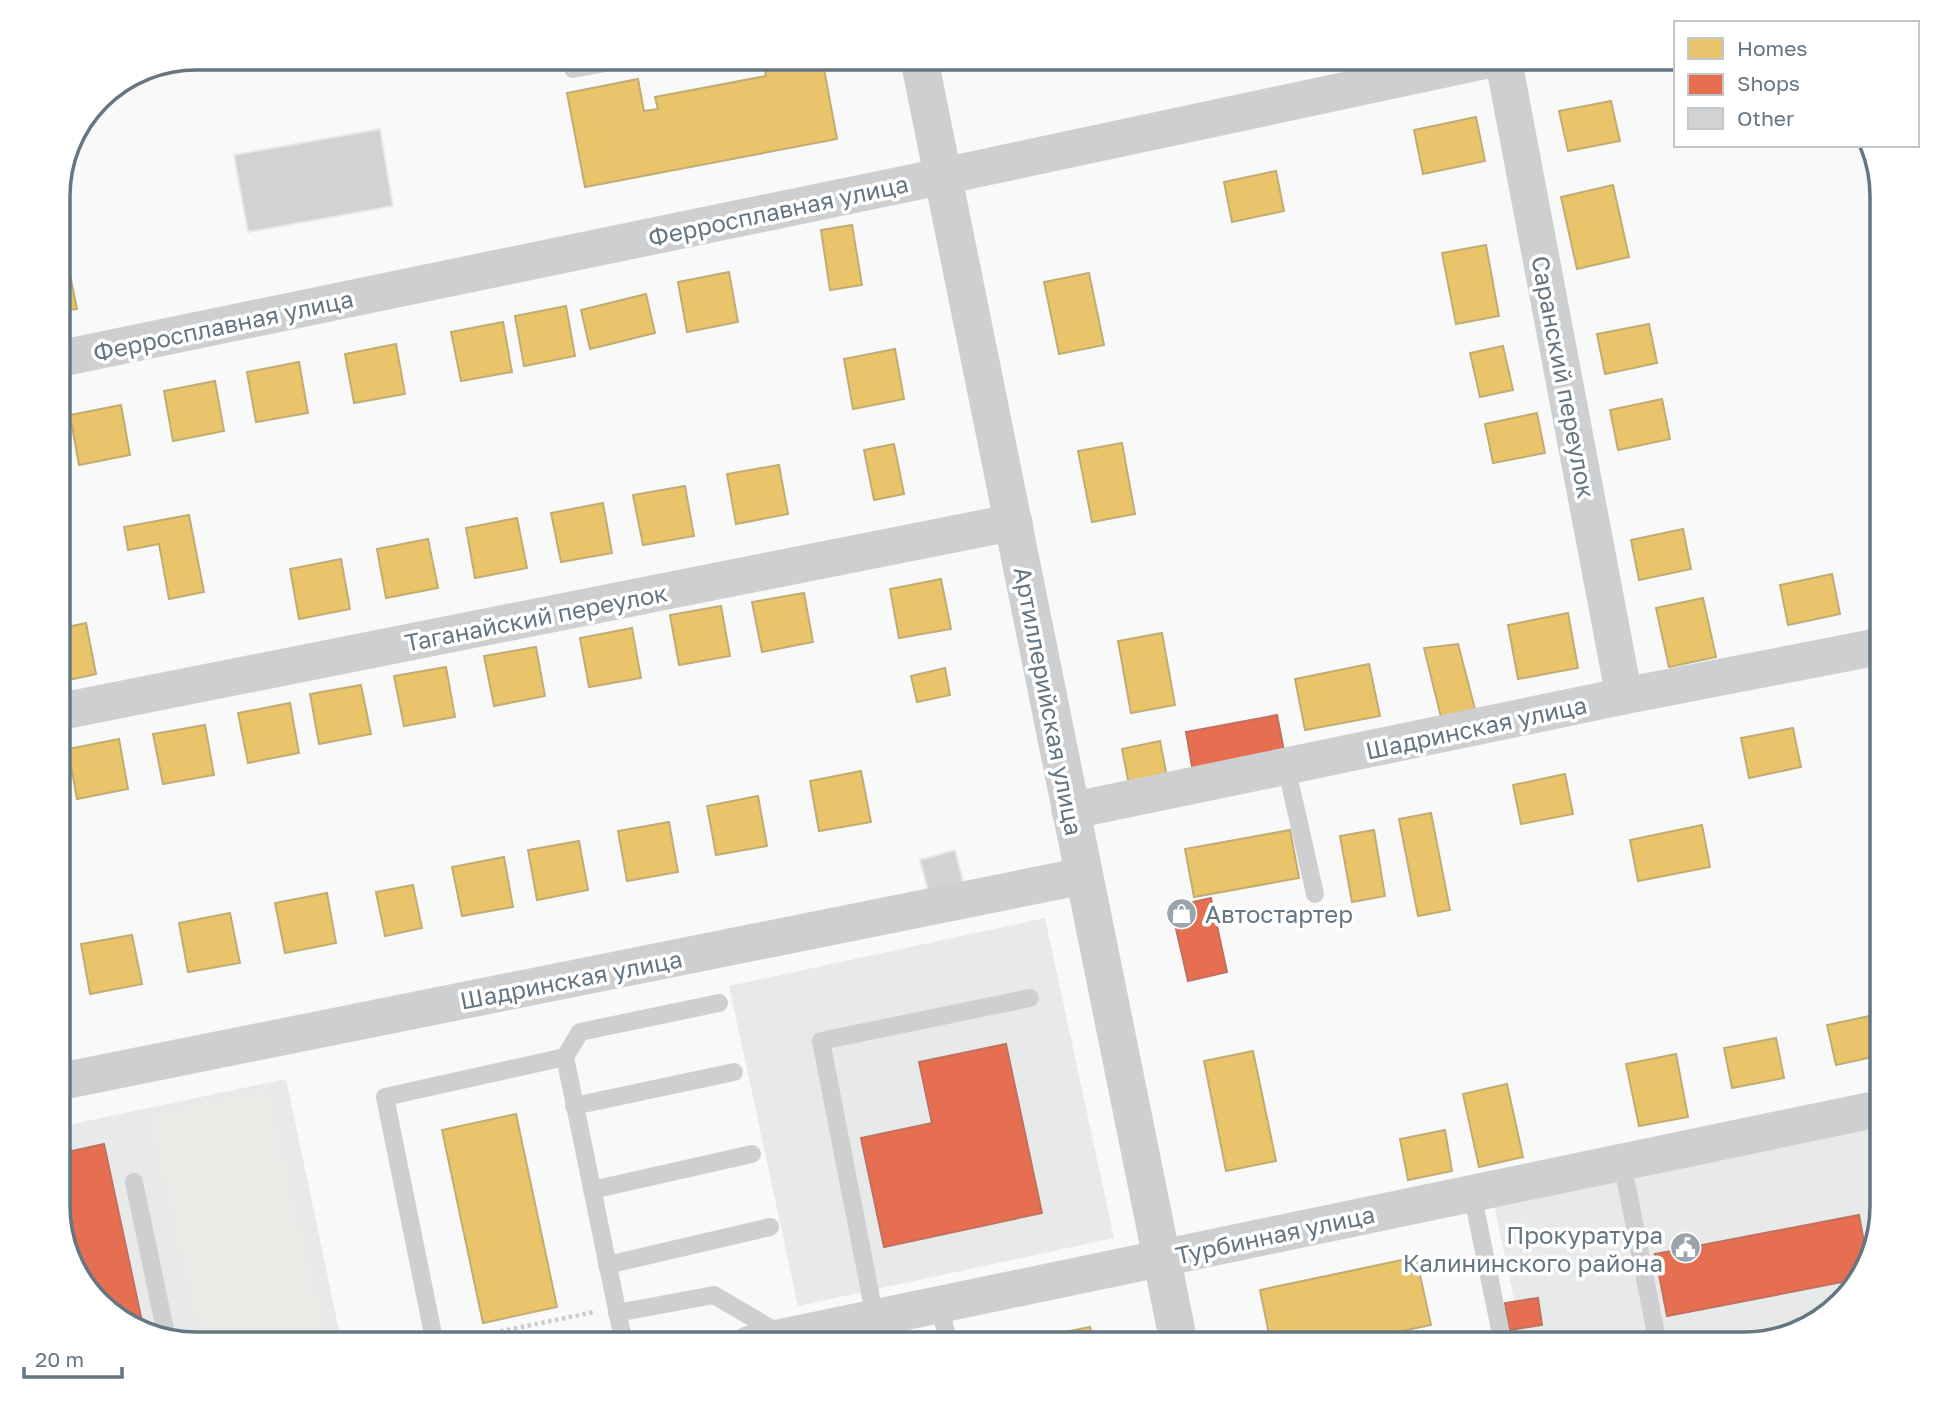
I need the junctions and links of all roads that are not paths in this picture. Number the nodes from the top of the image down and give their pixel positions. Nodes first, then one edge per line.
1 (922, 70) edge
2 (1441, 70) edge
3 (1505, 70) edge
4 (944, 176) junction
5 (70, 357) edge
6 (1014, 522) junction
7 (1870, 648) edge
8 (1624, 696) junction
9 (70, 710) edge
10 (1286, 766) junction
11 (1070, 811) junction
12 (1083, 876) junction
13 (1315, 894) dead end
14 (1030, 998) dead end
15 (719, 1003) dead end
16 (565, 1057) junction
17 (734, 1072) dead end
18 (70, 1080) edge
19 (575, 1106) junction
20 (1870, 1110) edge
21 (752, 1154) dead end
22 (1622, 1162) junction
23 (134, 1182) dead end
24 (592, 1190) junction
25 (1472, 1193) junction
26 (770, 1227) dead end
27 (1161, 1258) junction
28 (607, 1265) junction
29 (939, 1305) junction
30 (617, 1310) junction
31 (875, 1318) junction
32 (165, 1328) edge
33 (439, 1332) edge
34 (622, 1332) edge
35 (757, 1332) edge
36 (809, 1332) edge
37 (946, 1332) edge
38 (1176, 1332) edge
39 (1501, 1332) edge
40 (1656, 1332) edge

1 - 4 street, Артиллерийская улица
2 - 4 street, Ферросплавная улица
3 - 8 street, Саранский переулок
4 - 5 street, Ферросплавная улица
4 - 6 street, Артиллерийская улица
6 - 9 street, Таганайский переулок
6 - 11 street, Артиллерийская улица
7 - 8 street, Шадринская улица
8 - 10 street, Шадринская улица
10 - 11 street, Шадринская улица
10 - 13 lane
11 - 12 street, Артиллерийская улица
12 - 18 street, Шадринская улица
12 - 27 street, Артиллерийская улица
14 - 31 lane
15 - 16 lane
16 - 19 lane
16 - 33 lane
17 - 19 lane
19 - 24 lane
20 - 22 street, Турбинная улица
21 - 24 lane
22 - 25 street, Турбинная улица
22 - 40 lane
23 - 32 lane
24 - 28 lane
25 - 27 street, Турбинная улица
25 - 39 lane
26 - 28 lane
27 - 29 street, Турбинная улица
27 - 38 street, Артиллерийская улица
28 - 30 lane
29 - 31 street, Турбинная улица
29 - 37 lane
30 - 34 lane
30 - 35 lane
31 - 36 street, Турбинная улица

